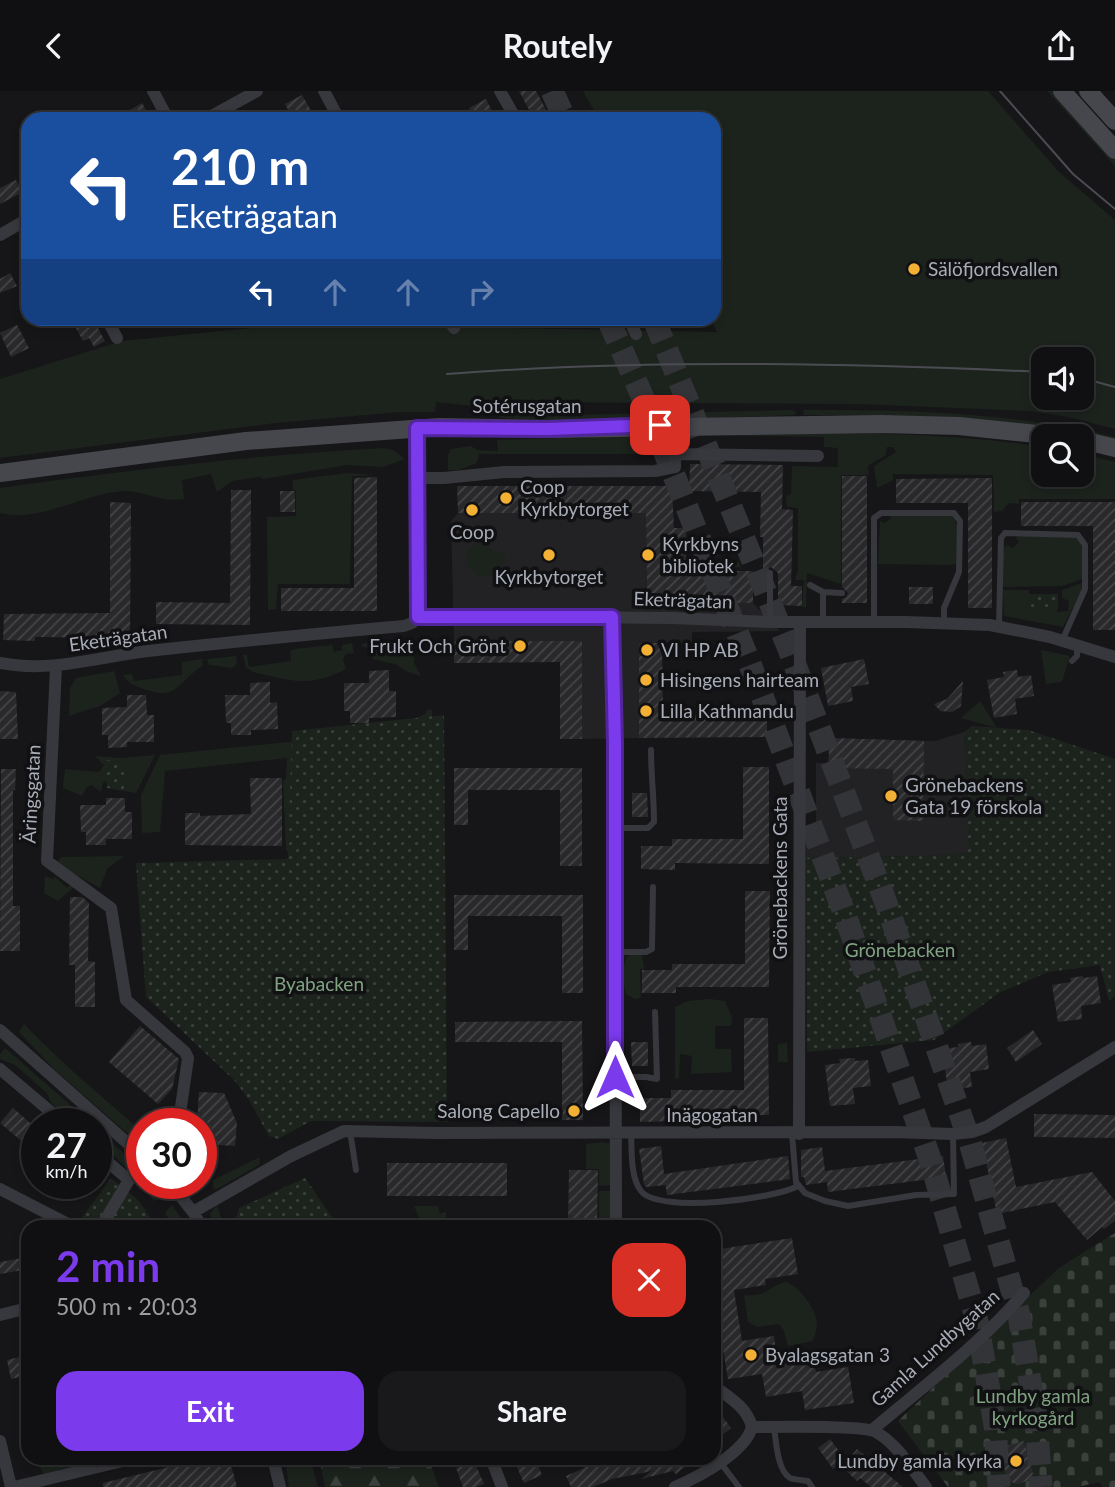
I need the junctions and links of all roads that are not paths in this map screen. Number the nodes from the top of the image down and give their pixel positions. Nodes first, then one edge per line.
1 (153, 91) edge
2 (257, 91) edge
3 (324, 91) edge
4 (500, 91) edge
5 (1062, 91) edge
6 (1088, 91) edge
7 (164, 112) edge
8 (219, 112) edge
9 (335, 112) edge
10 (512, 112) edge
11 (1115, 121) edge
12 (1115, 150) edge
13 (21, 223) edge
14 (0, 235) edge
15 (111, 326) edge
16 (632, 326) edge
17 (636, 334) dead end
18 (117, 338) dead end
19 (417, 428) junction
20 (1031, 433) edge
21 (1094, 443) edge
22 (1115, 448) edge
23 (818, 456) dead end
24 (0, 473) edge
25 (418, 478) junction
26 (770, 573) dead end
27 (810, 585) dead end
28 (823, 592) junction
29 (842, 593) dead end
30 (418, 617) junction
31 (612, 617) junction
32 (770, 622) junction
33 (823, 622) junction
34 (874, 622) junction
35 (800, 623) junction
36 (944, 623) junction
37 (999, 627) junction
38 (1062, 641) junction
39 (1077, 646) junction
40 (1115, 657) edge
41 (1072, 661) dead end
42 (0, 663) edge
43 (56, 667) junction
44 (651, 750) dead end
45 (615, 828) junction
46 (653, 887) dead end
47 (615, 952) junction
48 (655, 1012) dead end
49 (0, 1030) edge
50 (1115, 1048) edge
51 (0, 1069) edge
52 (615, 1077) junction
53 (46, 1108) edge
54 (181, 1108) edge
55 (350, 1131) junction
56 (615, 1133) junction
57 (631, 1133) junction
58 (796, 1134) junction
59 (953, 1134) junction
60 (126, 1142) edge
61 (112, 1166) edge
62 (356, 1170) dead end
63 (126, 1177) edge
64 (126, 1185) edge
65 (798, 1186) junction
66 (0, 1189) edge
67 (183, 1199) edge
68 (193, 1212) junction
69 (60, 1220) edge
70 (105, 1220) edge
71 (198, 1220) edge
72 (616, 1220) edge
73 (1024, 1293) dead end
74 (21, 1310) edge
75 (0, 1315) edge
76 (721, 1392) edge
77 (752, 1427) junction
78 (774, 1427) junction
79 (872, 1430) junction
80 (0, 1441) edge
81 (721, 1461) edge
82 (721, 1463) edge
83 (106, 1465) edge
84 (275, 1465) edge
85 (494, 1465) edge
86 (715, 1465) edge
87 (13, 1487) edge
88 (280, 1487) edge
89 (502, 1487) edge
90 (675, 1487) edge
91 (739, 1487) edge
92 (811, 1487) edge
93 (926, 1487) edge

1 - 7 street
2 - 8 street
3 - 9 street
4 - 10 street
5 - 12 street
6 - 11 street
13 - 14 street
15 - 18 street
16 - 17 street
19 - 20 street, Sotérusgatan
19 - 24 street, Sotérusgatan
19 - 25 street
21 - 22 street
23 - 25 street
25 - 30 street
26 - 32 lane
27 - 28 lane
28 - 29 lane
28 - 33 lane
30 - 31 street, Eketrägatan
30 - 43 street, Eketrägatan
31 - 32 street, Eketrägatan
31 - 45 street
32 - 35 street, Eketrägatan
33 - 34 street, Eketrägatan
33 - 35 street, Eketrägatan
34 - 36 street, Eketrägatan
34 - 36 lane
35 - 58 street, Grönebackens Gata
36 - 37 street, Eketrägatan
37 - 38 street, Eketrägatan
37 - 38 lane
38 - 39 street, Eketrägatan
39 - 40 street, Eketrägatan
39 - 41 lane
42 - 43 street, Eketrägatan
43 - 54 street, Äringsgatan
44 - 45 lane
45 - 47 street
46 - 47 lane
47 - 52 street
48 - 52 lane
49 - 60 street
50 - 59 street, Inägogatan
51 - 53 street
52 - 56 street
55 - 56 street, Inägogatan
55 - 62 lane
55 - 68 street, Inägogatan
56 - 57 street, Inägogatan
56 - 72 street
57 - 58 street, Inägogatan
57 - 65 lane
58 - 59 street, Inägogatan
58 - 65 lane
59 - 65 lane
61 - 63 street
64 - 70 street
66 - 69 street
67 - 68 street
68 - 71 street
73 - 79 street, Gamla Lundbygatan
74 - 75 street
76 - 77 street
77 - 78 street, Gamla Lundbygatan
77 - 81 street
78 - 79 street, Gamla Lundbygatan
78 - 92 lane
79 - 93 street, Gamla Lundbygatan
80 - 87 street
82 - 91 lane
83 - 87 street
84 - 88 street
85 - 89 street
86 - 90 street

